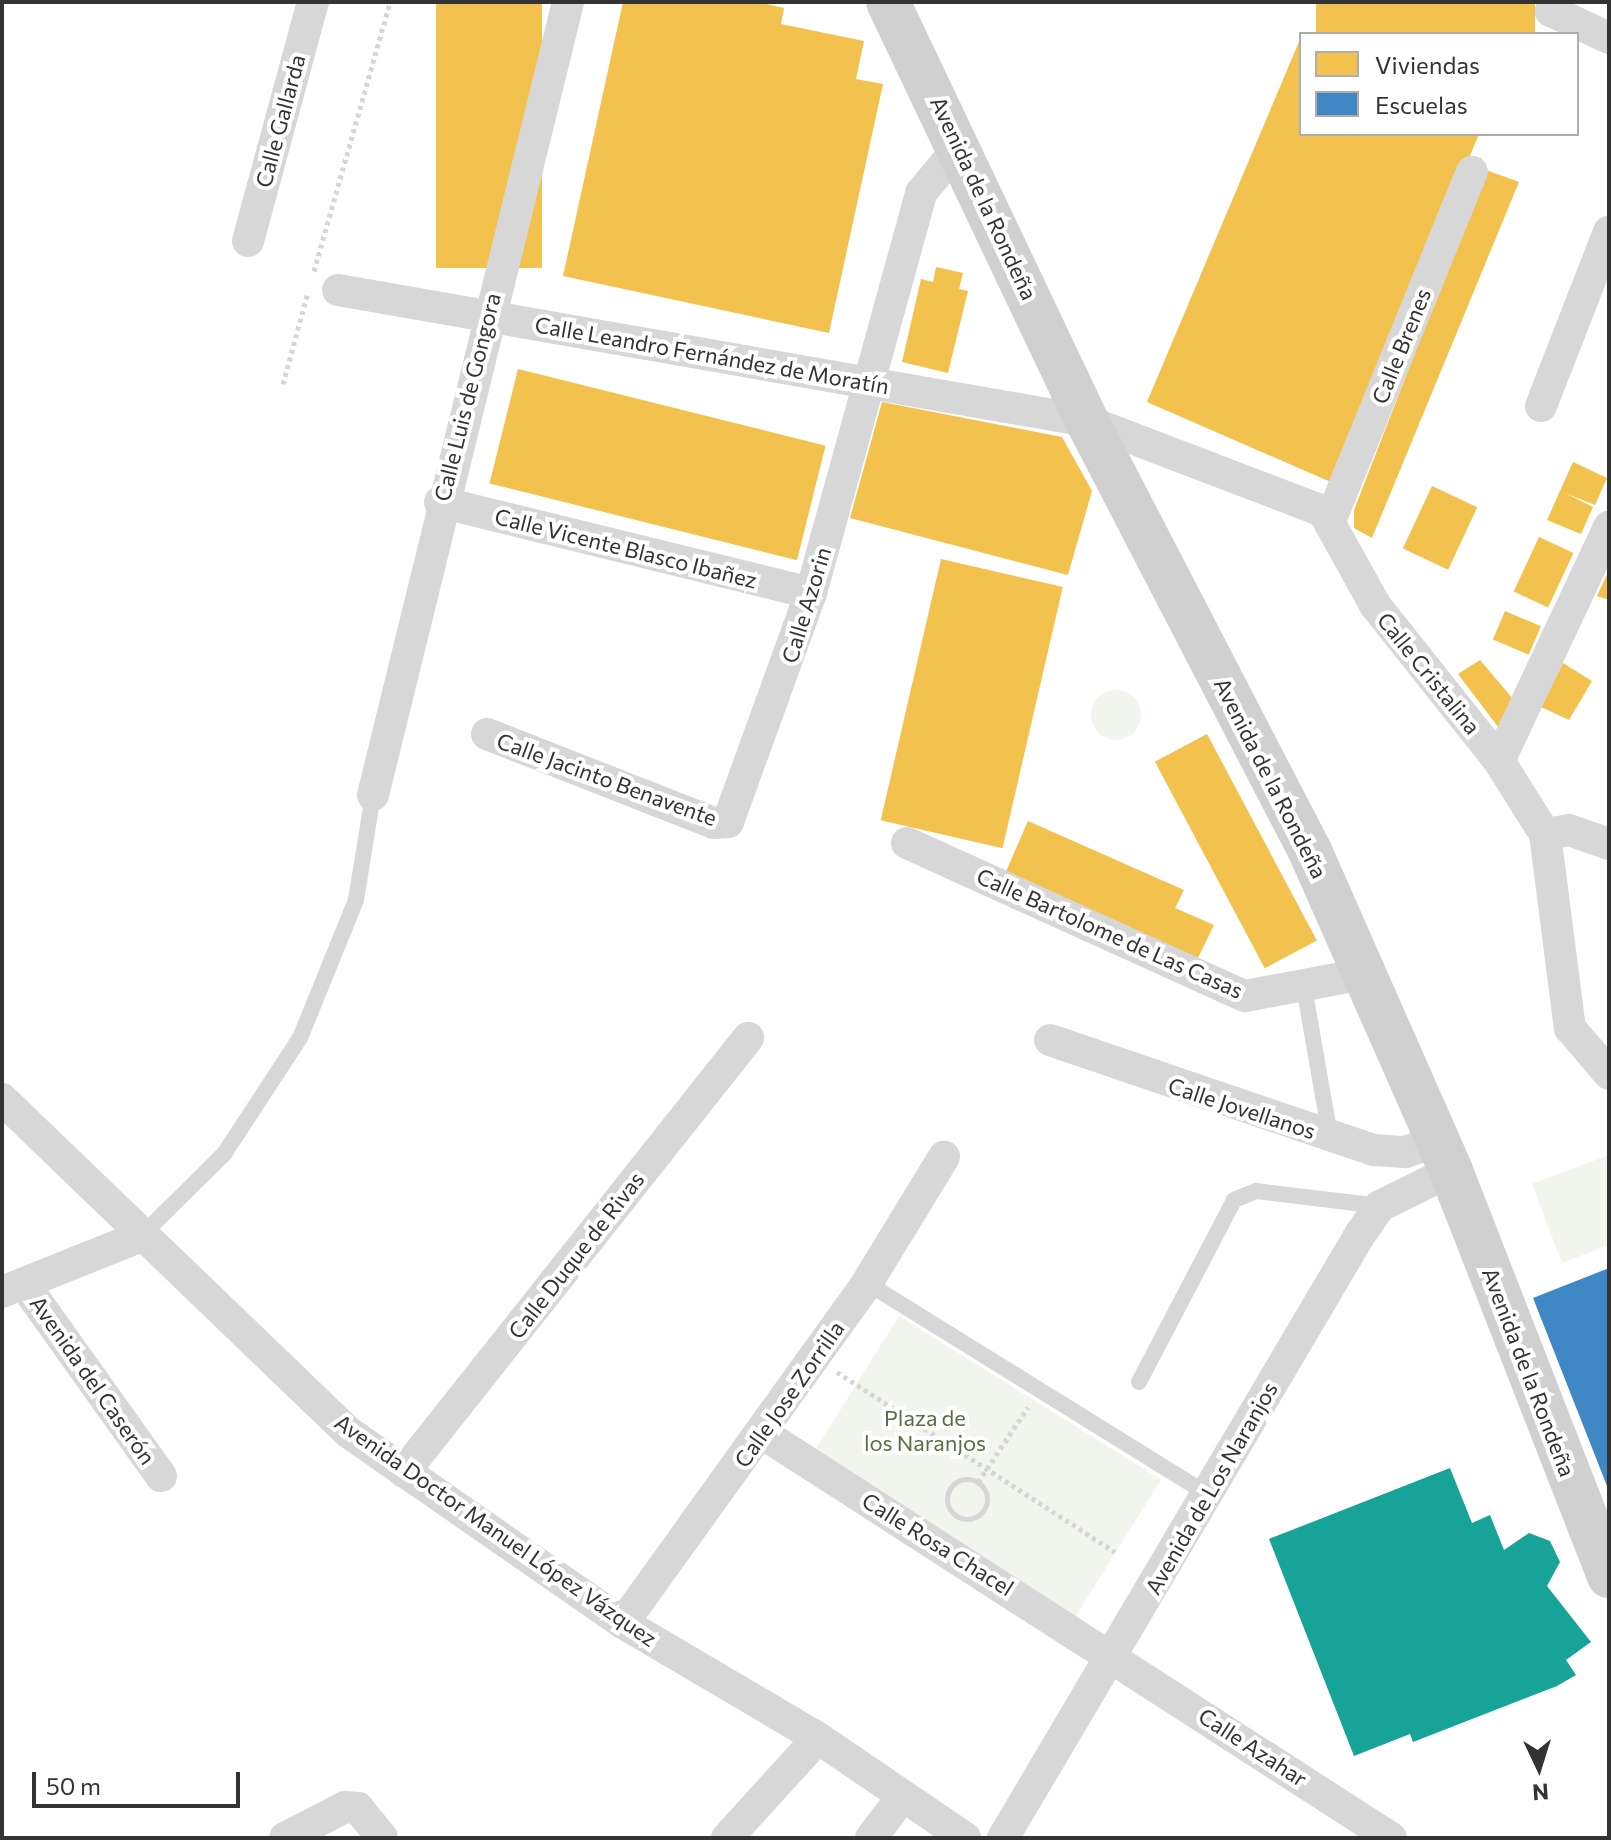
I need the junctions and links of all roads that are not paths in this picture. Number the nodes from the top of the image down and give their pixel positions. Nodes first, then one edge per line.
1 (313, 2) edge
2 (568, 2) edge
3 (888, 2) edge
4 (1557, 2) edge
5 (1609, 38) edge
6 (960, 146) junction
7 (1472, 172) dead end
8 (1609, 232) edge
9 (248, 241) dead end
10 (338, 290) dead end
11 (488, 316) junction
12 (868, 382) junction
13 (1541, 406) dead end
14 (1087, 421) junction
15 (440, 502) junction
16 (1330, 521) junction
17 (1605, 546) edge
18 (811, 593) junction
19 (487, 734) dead end
20 (1499, 761) junction
21 (373, 795) joint
22 (728, 822) joint
23 (1545, 834) junction
24 (907, 843) dead end
25 (1609, 844) edge
26 (1364, 974) junction
27 (1304, 987) junction
28 (748, 1038) dead end
29 (1050, 1040) dead end
30 (1604, 1073) edge
31 (2, 1099) edge
32 (1330, 1136) junction
33 (1444, 1156) junction
34 (944, 1157) dead end
35 (1380, 1206) junction
36 (141, 1236) junction
37 (867, 1283) junction
38 (13, 1288) edge
39 (1139, 1382) dead end
40 (762, 1433) junction
41 (404, 1472) junction
42 (161, 1476) dead end
43 (1206, 1493) junction
44 (1609, 1576) edge
45 (623, 1623) junction
46 (1114, 1655) junction
47 (818, 1738) junction
48 (902, 1797) junction
49 (285, 1838) edge
50 (382, 1838) edge
51 (727, 1838) edge
52 (871, 1838) edge
53 (965, 1838) edge
54 (1003, 1838) edge
55 (1391, 1838) edge

1 - 9 street, Calle Gallarda
2 - 11 street, Calle Luis de Gongora
3 - 6 street, Avenida de la Rondeña
4 - 5 street
6 - 12 street, Calle Azorin
6 - 14 street, Avenida de la Rondeña
7 - 16 street, Calle Brenes
8 - 13 street
10 - 11 street, Calle Leandro Fernández de Moratín
11 - 12 street, Calle Leandro Fernández de Moratín
11 - 15 street, Calle Luis de Gongora
12 - 14 street, Calle Leandro Fernández de Moratín
12 - 18 street, Calle Azorin
14 - 16 street
14 - 26 street, Avenida de la Rondeña
15 - 18 street, Calle Vicente Blasco Ibañez
15 - 21 street, Calle Luis de Gongora
16 - 20 street, Calle Cristalina
17 - 20 street
18 - 22 street, Calle Azorin
19 - 22 street, Calle Jacinto Benavente
20 - 23 street, Calle Cristalina
21 - 36 lane
23 - 25 street
23 - 30 street, Calle Cristalina
24 - 27 street, Calle Bartolome de Las Casas
26 - 27 street, Calle Bartolome de Las Casas
26 - 33 street, Avenida de la Rondeña
27 - 32 lane
28 - 41 street, Calle Duque de Rivas
29 - 32 street, Calle Jovellanos
31 - 36 street, Avenida Doctor Manuel López Vázquez
32 - 33 street, Calle Jovellanos
33 - 35 street
33 - 44 street, Avenida de la Rondeña
34 - 37 street, Calle Jose Zorrilla
35 - 39 lane
35 - 43 street, Avenida de Los Naranjos
36 - 38 street, Avenida del Caserón
36 - 41 street, Avenida Doctor Manuel López Vázquez
37 - 40 street, Calle Jose Zorrilla
37 - 43 lane
38 - 42 street, Avenida del Caserón
40 - 45 street, Calle Jose Zorrilla
40 - 46 street, Calle Rosa Chacel
41 - 45 street, Avenida Doctor Manuel López Vázquez
43 - 46 street, Avenida de Los Naranjos
45 - 47 street, Avenida Doctor Manuel López Vázquez
46 - 54 street, Avenida de Los Naranjos
46 - 55 street, Calle Azahar
47 - 48 street, Avenida Doctor Manuel López Vázquez
47 - 51 street
48 - 52 street
48 - 53 street, Avenida Doctor Manuel López Vázquez
49 - 50 street

